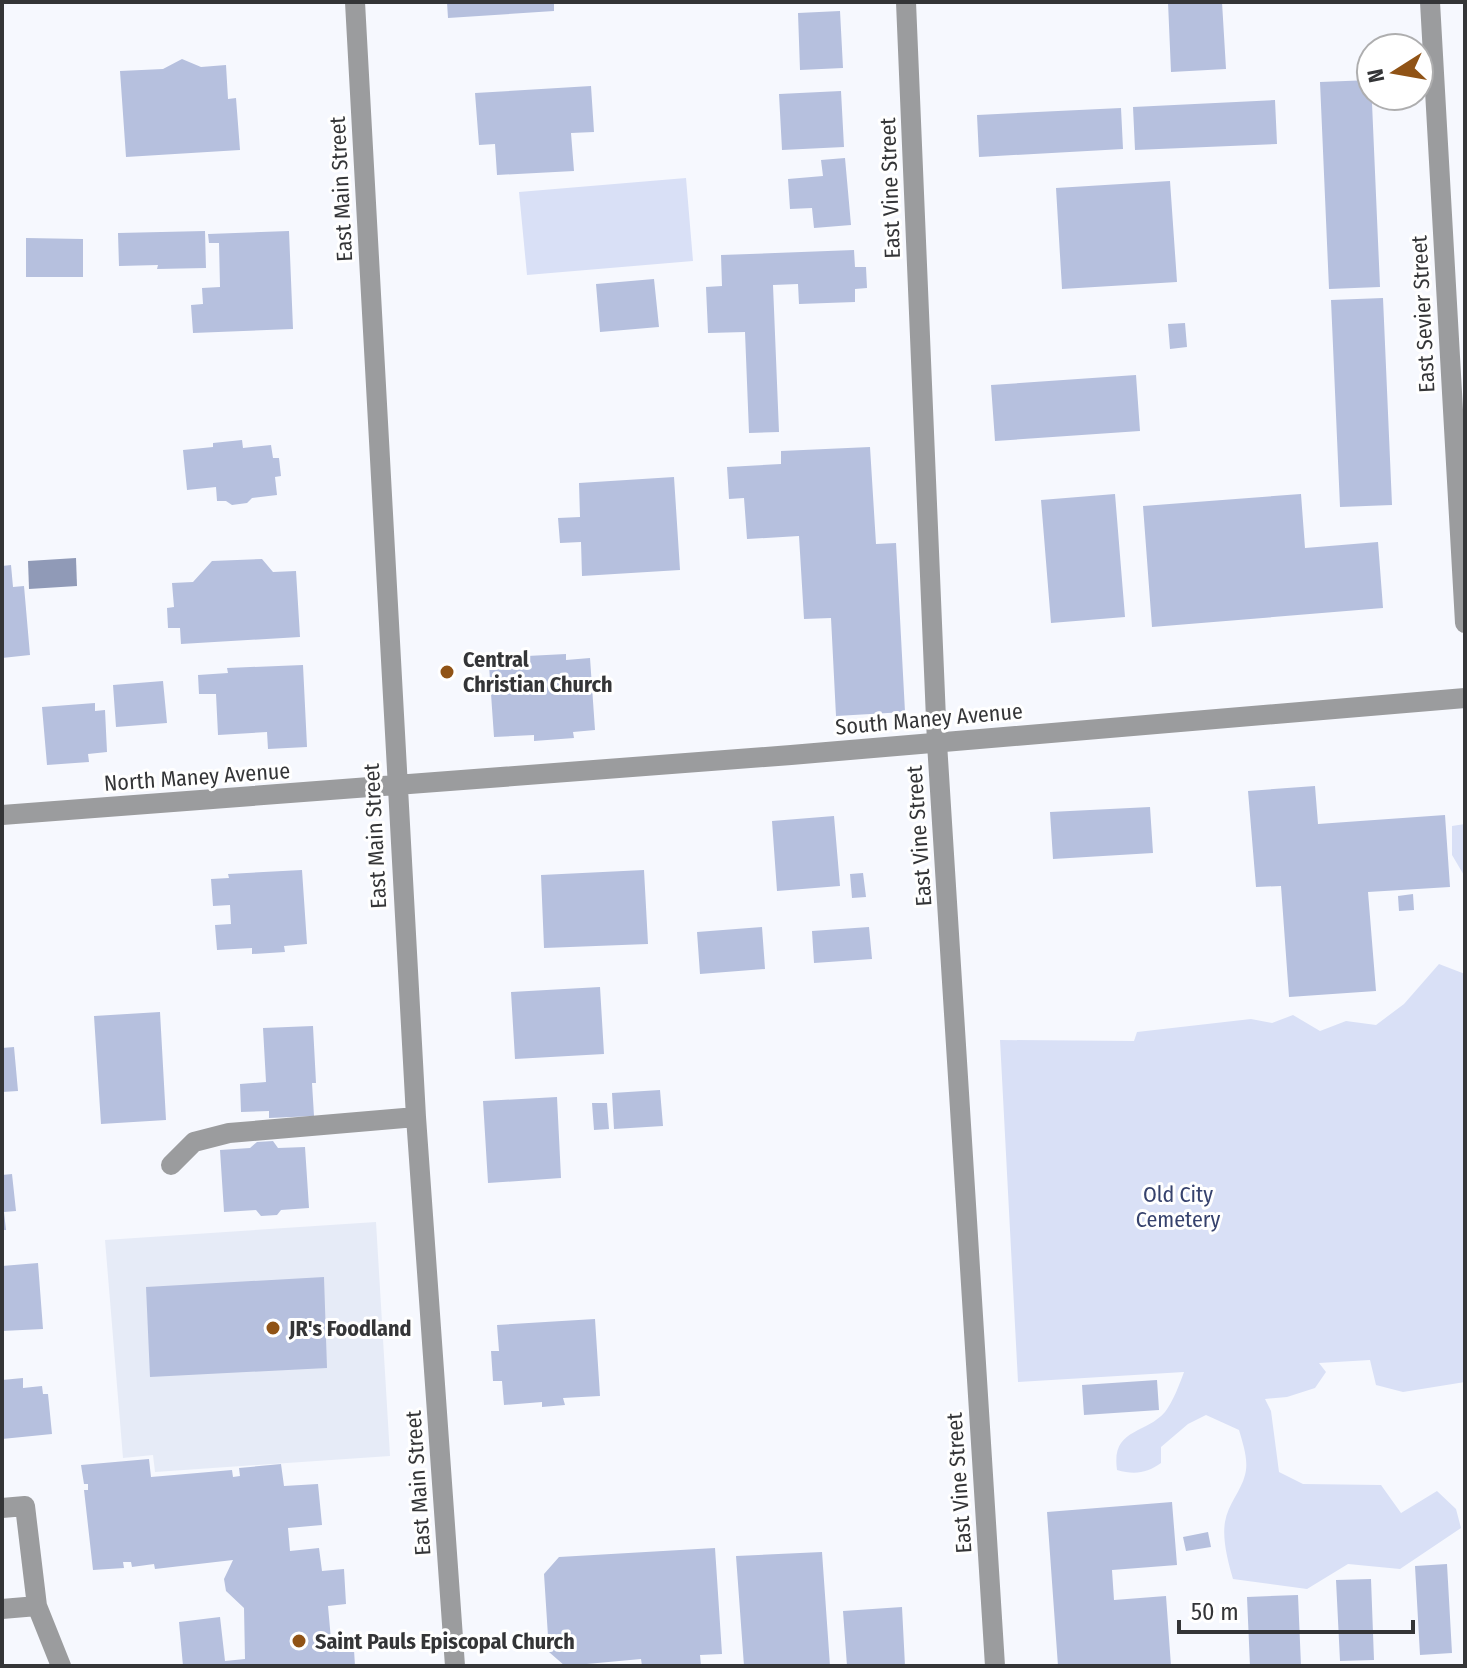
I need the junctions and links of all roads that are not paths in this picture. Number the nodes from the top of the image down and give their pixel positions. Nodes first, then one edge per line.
1 (355, 2) edge
2 (906, 2) edge
3 (1430, 2) edge
4 (1465, 623) edge
5 (1465, 698) edge
6 (937, 743) junction
7 (396, 786) junction
8 (2, 815) edge
9 (416, 1117) junction
10 (171, 1165) dead end
11 (2, 1508) edge
12 (37, 1606) junction
13 (2, 1609) edge
14 (61, 1666) edge
15 (455, 1666) edge
16 (995, 1666) edge

1 - 7 street, East Main Street
2 - 6 street, East Vine Street
3 - 4 street, East Sevier Street
5 - 6 street, South Maney Avenue
6 - 7 street, South Maney Avenue
6 - 16 street, East Vine Street
7 - 8 street, North Maney Avenue
7 - 9 street, East Main Street
9 - 10 street
9 - 15 street, East Main Street
11 - 12 street
12 - 13 street
12 - 14 street

